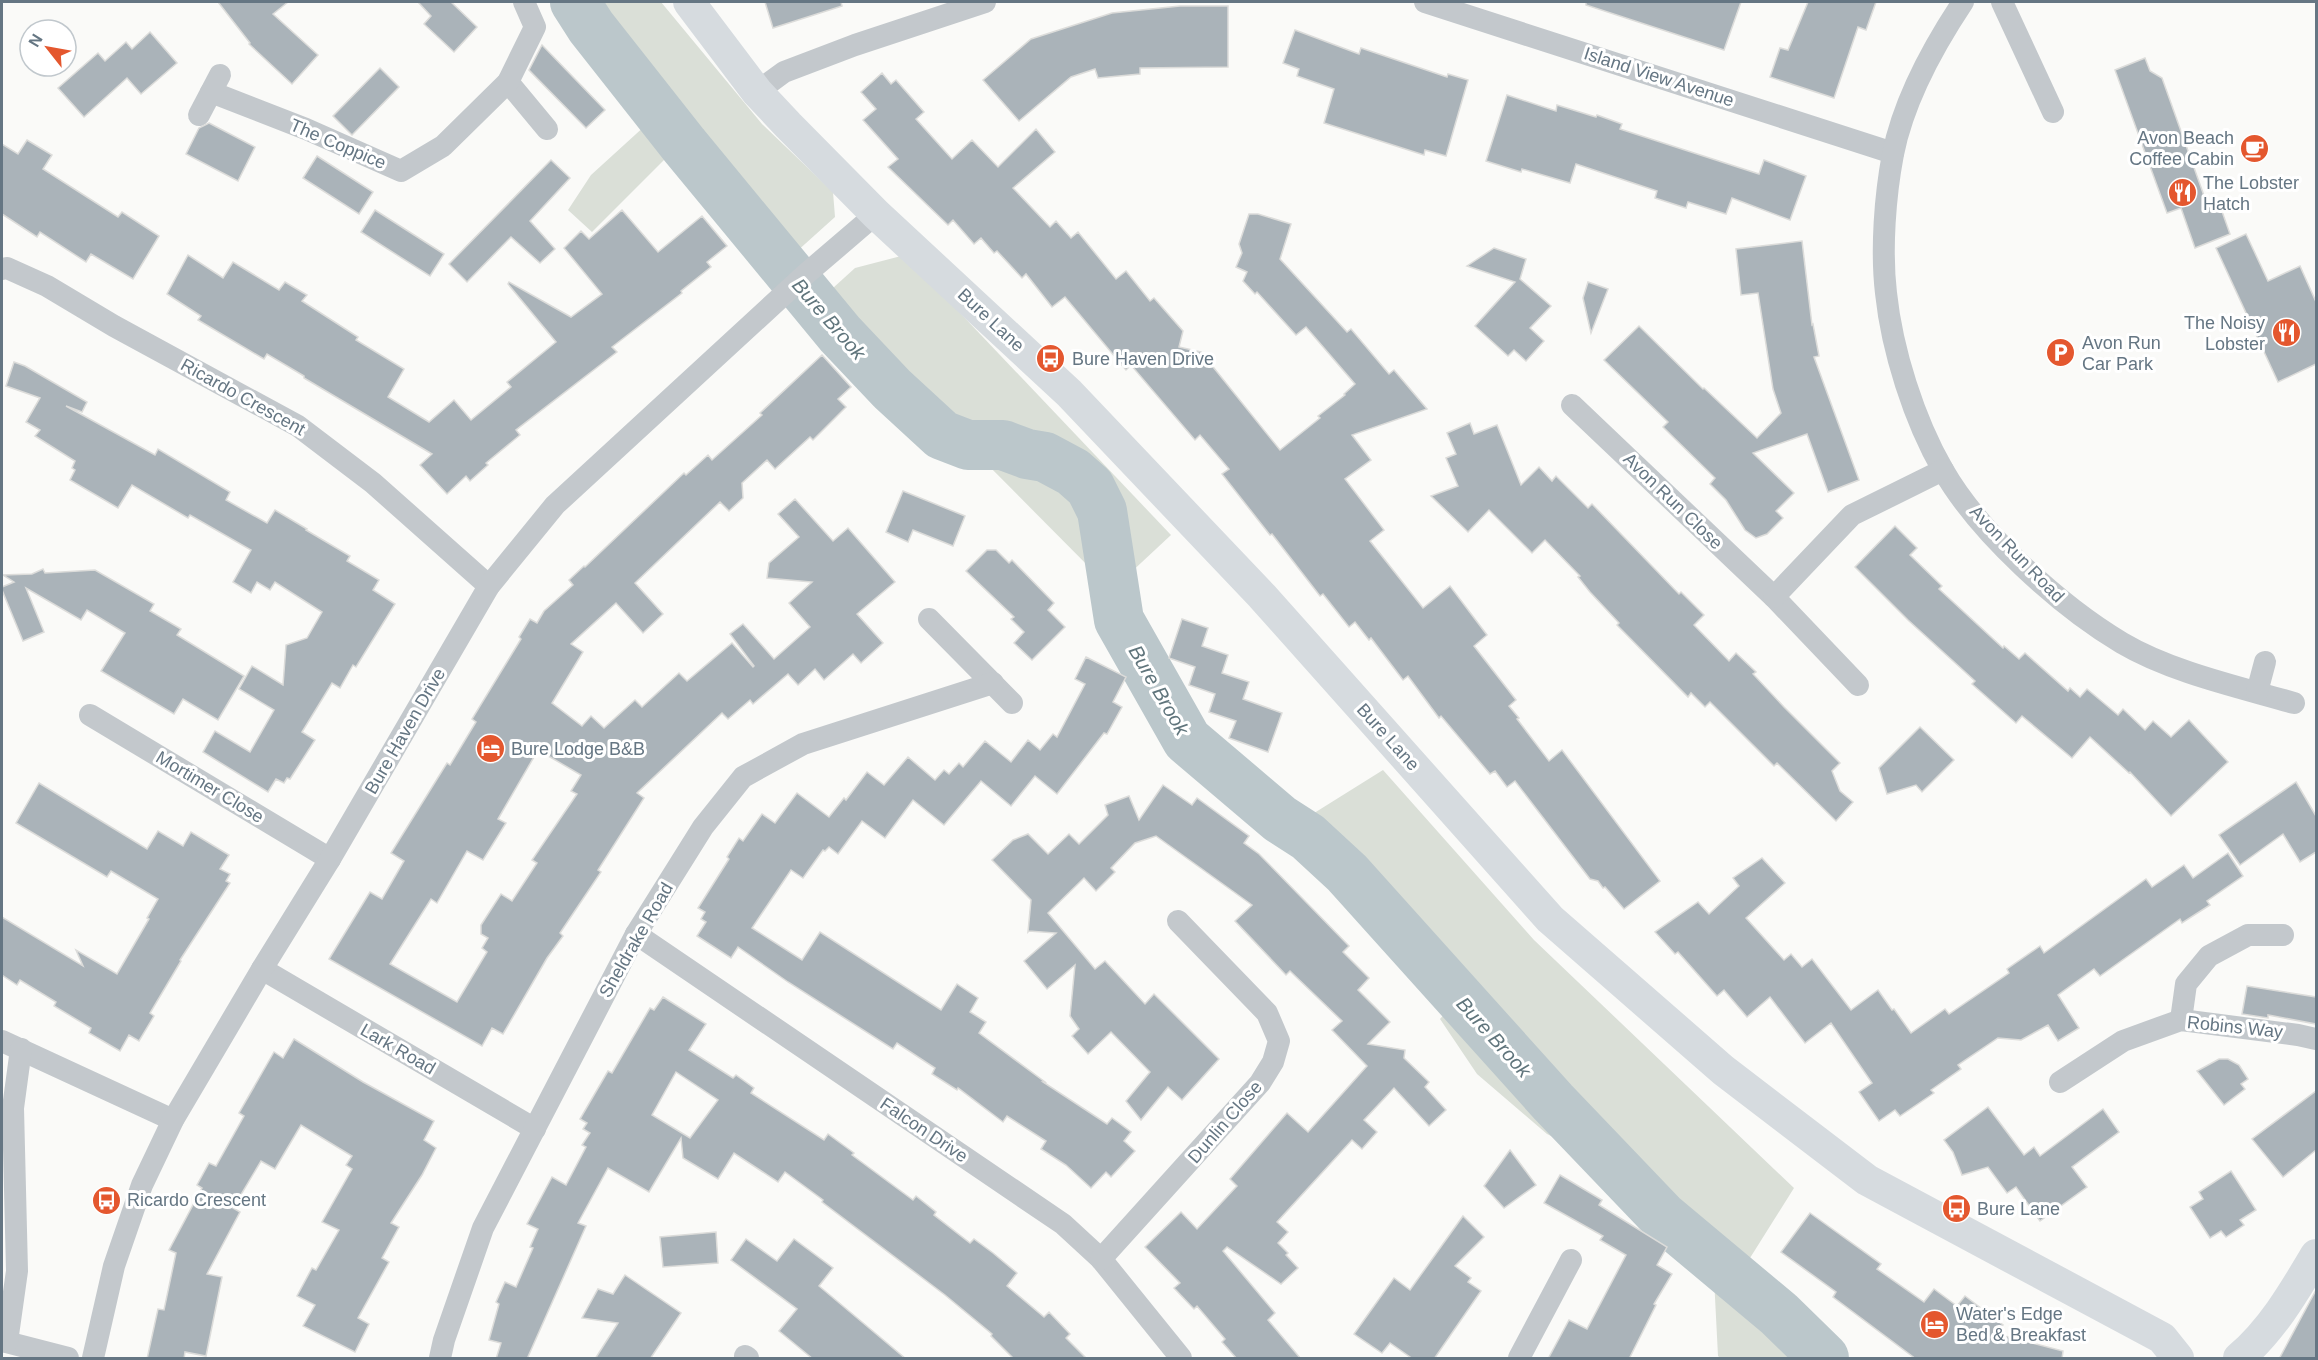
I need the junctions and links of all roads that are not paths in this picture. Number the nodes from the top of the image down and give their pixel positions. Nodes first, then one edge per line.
1 (524, 2) edge
2 (689, 2) edge
3 (985, 2) edge
4 (1425, 2) edge
5 (1963, 2) edge
6 (2002, 2) edge
7 (508, 82) junction
8 (757, 92) junction
9 (2053, 111) dead end
10 (199, 115) dead end
11 (547, 129) dead end
12 (1893, 153) junction
13 (876, 214) junction
14 (2, 269) edge
15 (1572, 405) dead end
16 (1943, 470) junction
17 (489, 586) junction
18 (1774, 597) junction
19 (929, 619) dead end
20 (2265, 662) dead end
21 (993, 682) junction
22 (1858, 685) dead end
23 (2257, 692) junction
24 (1012, 703) dead end
25 (2294, 703) dead end
26 (90, 715) dead end
27 (330, 859) junction
28 (1178, 921) dead end
29 (636, 934) junction
30 (2283, 935) dead end
31 (262, 969) junction
32 (2181, 1020) junction
33 (2316, 1039) edge
34 (11, 1045) edge
35 (2061, 1082) dead end
36 (173, 1120) junction
37 (535, 1129) junction
38 (2316, 1255) edge
39 (1101, 1259) junction
40 (1571, 1260) dead end
41 (4, 1342) edge
42 (68, 1359) edge
43 (93, 1359) edge
44 (440, 1359) edge
45 (1181, 1359) edge
46 (1519, 1359) edge
47 (2178, 1359) edge
48 (2239, 1359) edge

1 - 7 street, The Coppice
2 - 8 street, Bure Lane
3 - 8 street
4 - 12 street, Island View Avenue
5 - 12 street, Avon Run Road
6 - 9 street
7 - 10 street, The Coppice
7 - 11 street
8 - 13 street, Bure Lane
12 - 16 street, Avon Run Road
13 - 17 street, Bure Haven Drive
13 - 47 street, Bure Lane
14 - 17 street, Ricardo Crescent
15 - 18 street, Avon Run Close
16 - 18 street
16 - 23 street, Avon Run Road
17 - 27 street, Bure Haven Drive
18 - 22 street, Avon Run Close
19 - 21 street
20 - 23 street
21 - 24 street
21 - 29 street, Sheldrake Road
23 - 25 street, Avon Run Road
26 - 27 street, Mortimer Close
27 - 31 street, Bure Haven Drive
28 - 39 street, Dunlin Close
29 - 37 street, Sheldrake Road
29 - 39 street, Falcon Drive
30 - 32 street
31 - 36 street, Bure Haven Drive
31 - 37 street, Lark Road
32 - 33 street, Robins Way
32 - 35 street, Robins Way
34 - 36 street
34 - 41 street
36 - 43 street, Bure Haven Drive
37 - 44 street, Sheldrake Road
38 - 48 street
39 - 45 street, Falcon Drive
40 - 46 street
41 - 42 street

